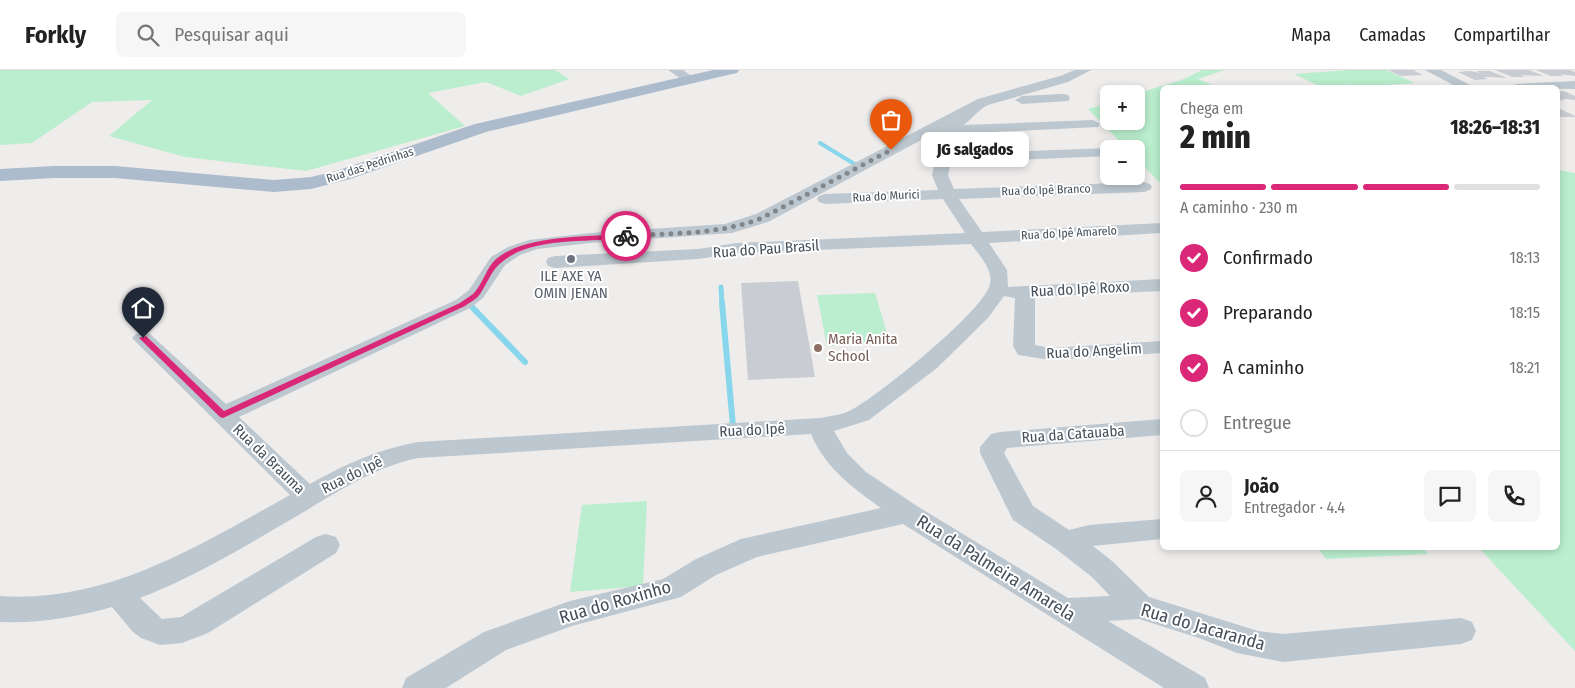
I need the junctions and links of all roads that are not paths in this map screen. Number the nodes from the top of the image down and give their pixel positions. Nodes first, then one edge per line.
1 (674, 70) edge
2 (732, 70) edge
3 (1431, 70) edge
4 (1081, 71) edge
5 (691, 80) junction
6 (1464, 85) edge
7 (1575, 85) edge
8 (1560, 86) edge
9 (1063, 98) dead end
10 (978, 104) junction
11 (1093, 124) dead end
12 (946, 130) junction
13 (1100, 152) edge
14 (943, 159) junction
15 (0, 175) edge
16 (1144, 186) dead end
17 (947, 193) junction
18 (825, 199) dead end
19 (1160, 228) edge
20 (976, 238) junction
21 (555, 262) dead end
22 (1160, 285) edge
23 (1025, 291) junction
24 (997, 293) junction
25 (143, 338) dead end
26 (1160, 347) edge
27 (223, 415) junction
28 (820, 426) junction
29 (1160, 427) edge
30 (308, 497) junction
31 (907, 513) junction
32 (1160, 529) edge
33 (1066, 542) junction
34 (326, 545) dead end
35 (119, 594) junction
36 (1140, 607) junction
37 (0, 609) edge
38 (1064, 611) junction
39 (1461, 631) dead end
40 (418, 688) edge
41 (1193, 688) edge

1 - 5 street
2 - 5 main road, Rua das Pedrinhas
3 - 6 street
4 - 10 street
5 - 15 main road, Rua das Pedrinhas
7 - 8 street
9 - 10 street
10 - 12 street
10 - 27 street
11 - 12 street
12 - 14 street
13 - 14 street
14 - 17 street
16 - 17 street, Rua do Ipê Branco
17 - 18 street, Rua do Murici
17 - 20 street
19 - 20 street, Rua do Ipê Amarelo
20 - 21 street, Rua do Pau Brasil
20 - 24 street
22 - 23 street, Rua do Ipê Roxo
23 - 24 street, Rua do Ipê Roxo
23 - 26 street, Rua do Angelim
24 - 28 street, Rua do Ipê
25 - 27 street, Rua da Brauma
27 - 30 street, Rua da Brauma
28 - 30 street, Rua do Ipê
28 - 31 street, Rua da Palmeira Amarela
29 - 33 street, Rua da Catauaba
30 - 35 street, Rua do Ipê
31 - 38 street, Rua da Palmeira Amarela
31 - 40 street, Rua do Roxinho
32 - 33 street
33 - 36 street
34 - 35 street
35 - 37 street, Rua do Ipê
36 - 38 street, Rua do Jacaranda
36 - 39 street, Rua do Jacaranda
38 - 41 street, Rua da Palmeira Amarela

